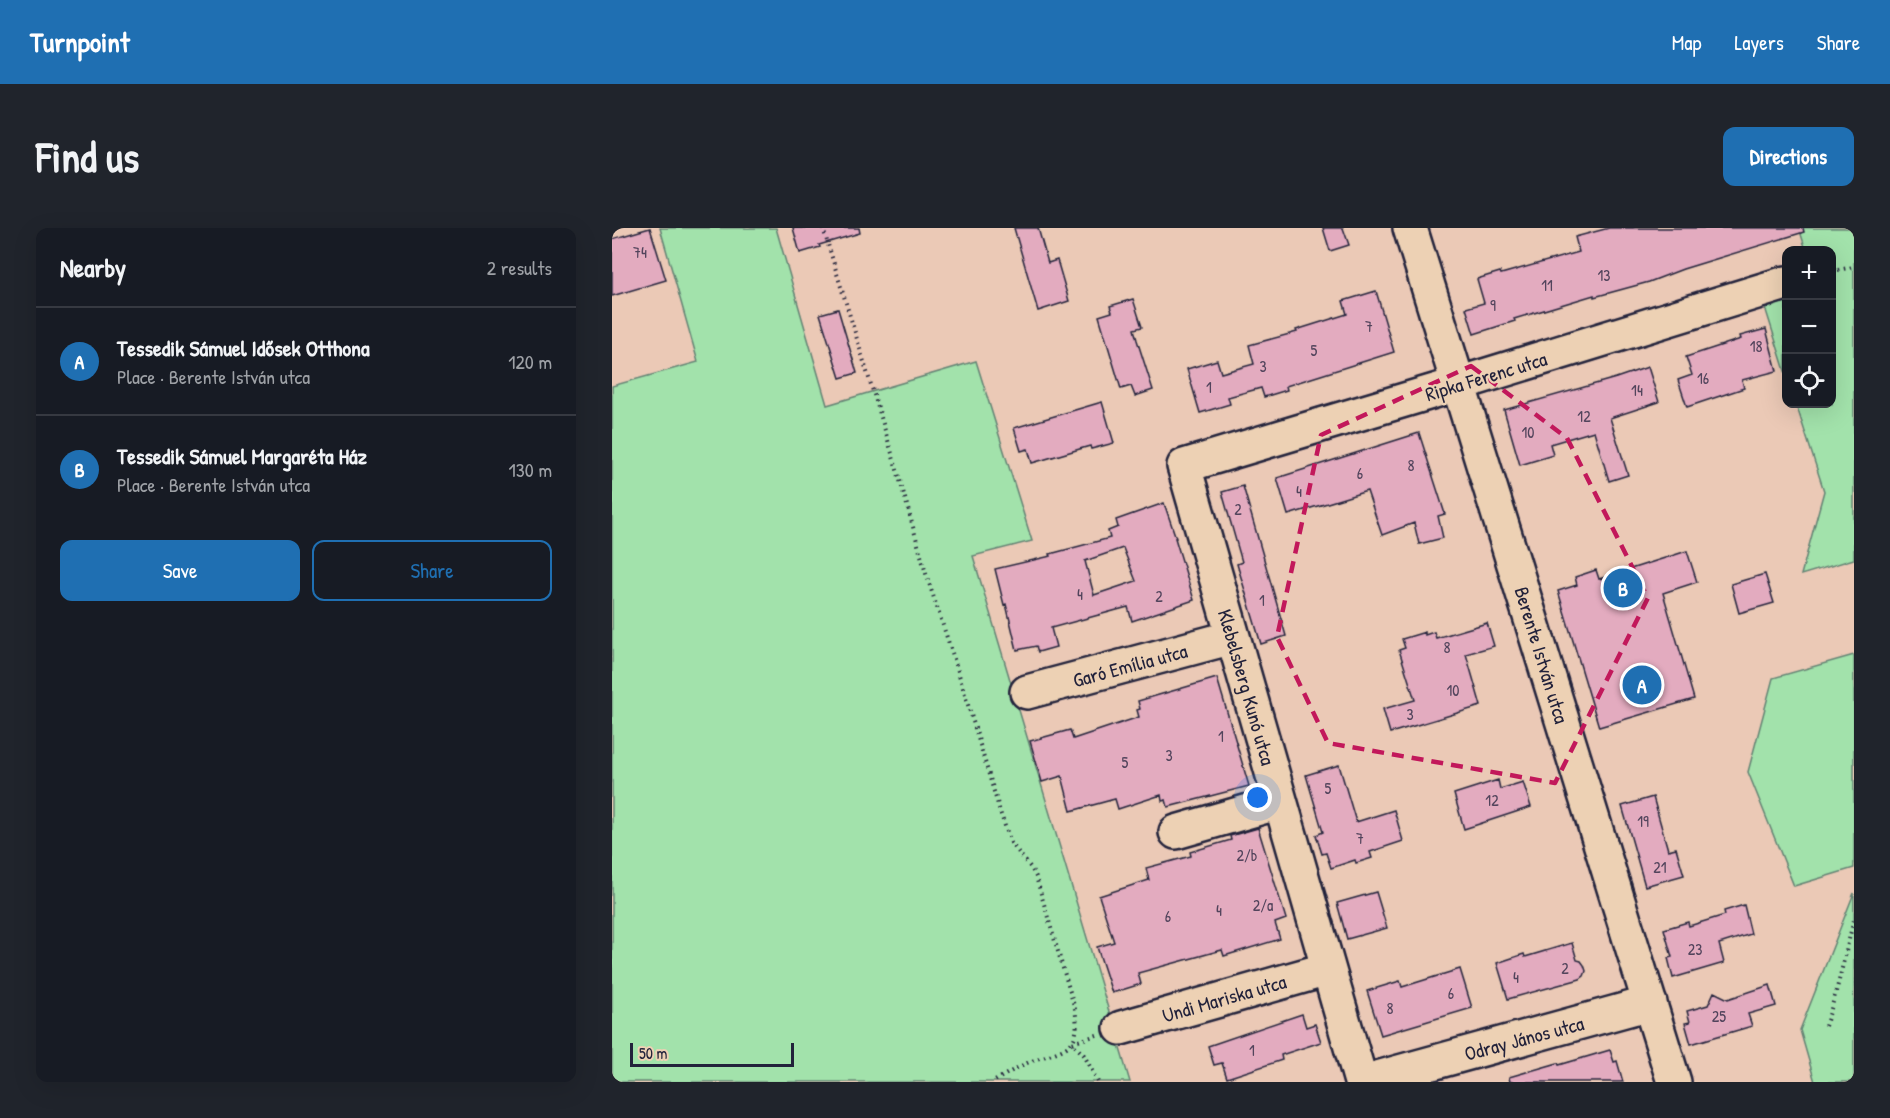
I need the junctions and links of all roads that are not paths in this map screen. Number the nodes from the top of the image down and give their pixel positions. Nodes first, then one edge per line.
1 (1410, 228) edge
2 (1782, 284) edge
3 (1458, 384) junction
4 (1184, 466) joint
5 (1233, 637) junction
6 (1027, 692) dead end
7 (1280, 802) junction
8 (1176, 832) dead end
9 (1328, 969) junction
10 (1650, 1004) junction
11 (1121, 1028) dead end
12 (1362, 1082) edge
13 (1674, 1082) edge

1 - 3 street, Berente István utca
2 - 3 street, Ripka Ferenc utca
3 - 4 street, Ripka Ferenc utca
3 - 10 street, Berente István utca
4 - 5 street, Klebelsberg Kunó utca
5 - 6 street, Garó Emília utca
5 - 7 street, Klebelsberg Kunó utca
7 - 8 street
7 - 9 street, Klebelsberg Kunó utca
9 - 11 street, Undi Mariska utca
9 - 12 street, Klebelsberg Kunó utca
10 - 12 street, Odray János utca
10 - 13 street, Berente István utca

